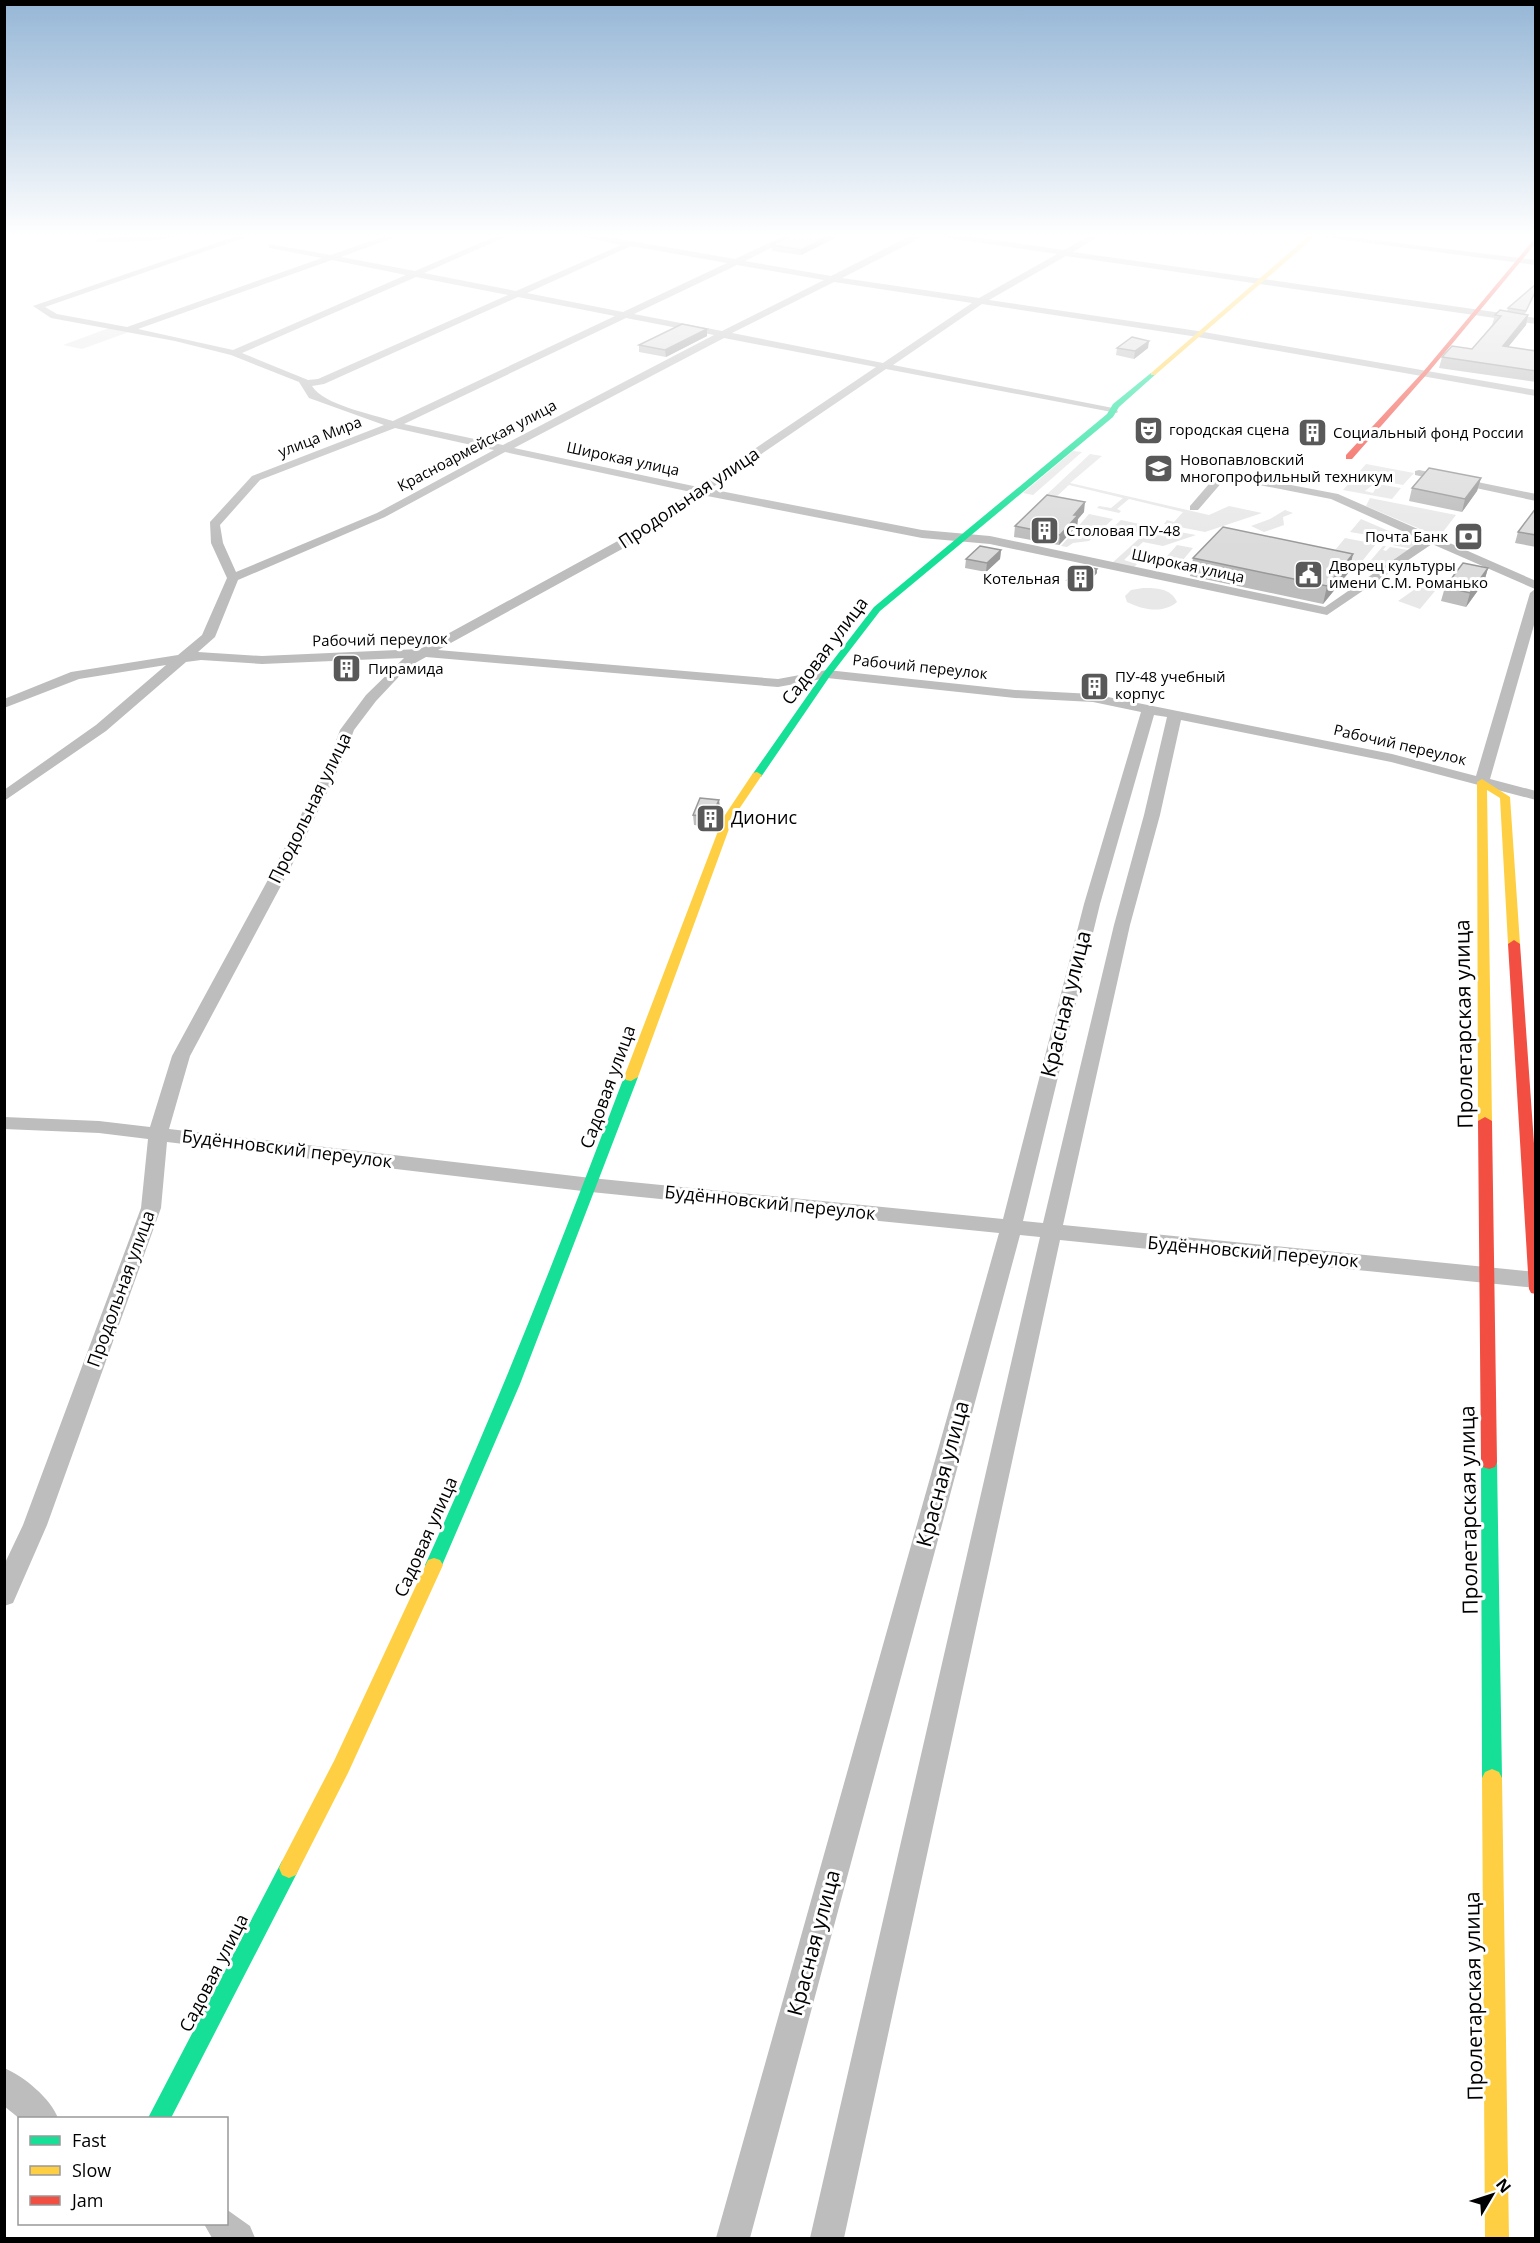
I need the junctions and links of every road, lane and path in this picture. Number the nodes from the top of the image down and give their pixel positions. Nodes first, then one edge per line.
1 (167, 338) edge
2 (270, 338) edge
3 (421, 338) edge
4 (575, 338) edge
5 (719, 338) edge
6 (744, 338) edge
7 (927, 338) edge
8 (1194, 338) edge
9 (1219, 338) edge
10 (1454, 338) edge
11 (234, 353) junction
12 (885, 366) junction
13 (1425, 373) junction
14 (308, 386) junction
15 (1536, 393) edge
16 (1113, 411) junction
17 (394, 425) junction
18 (503, 448) junction
19 (1349, 457) dead end
20 (1419, 473) dead end
21 (700, 490) junction
22 (1536, 498) edge
23 (1194, 508) dead end
24 (968, 536) junction
25 (1431, 539) junction
26 (233, 578) junction
27 (1536, 586) edge
28 (1536, 593) edge
29 (426, 653) junction
30 (180, 659) junction
31 (827, 674) junction
32 (4, 704) edge
33 (1149, 709) junction
34 (1175, 715) junction
35 (1482, 782) junction
36 (1536, 796) edge
37 (4, 797) edge
38 (4, 1124) edge
39 (158, 1134) junction
40 (591, 1185) junction
41 (1011, 1228) junction
42 (1052, 1233) junction
43 (1488, 1275) junction
44 (1535, 1280) edge
45 (1536, 1289) edge
46 (4, 1595) edge
47 (4, 2084) edge
48 (41, 2117) edge
49 (160, 2117) edge
50 (223, 2225) edge
51 (238, 2238) edge
52 (733, 2238) edge
53 (827, 2238) edge
54 (1497, 2238) edge

1 - 11 street, Широкая улица
2 - 11 street
3 - 14 street
4 - 17 street, улица Мира
5 - 18 street, Красноармейская улица
6 - 12 street
7 - 12 street, Продольная улица
8 - 16 street, Садовая улица
9 - 13 street
10 - 13 street
11 - 14 street, Широкая улица
12 - 16 street
12 - 21 street, Продольная улица
13 - 15 street
13 - 19 street
14 - 17 street, Широкая улица
16 - 24 street, Садовая улица
17 - 18 street, Широкая улица
17 - 26 street, улица Мира
18 - 21 street, Широкая улица
18 - 26 street, Красноармейская улица
20 - 22 street
21 - 24 street, Широкая улица
21 - 29 street, Продольная улица
23 - 25 street
24 - 25 street, Широкая улица
24 - 31 street, Садовая улица
25 - 27 street
26 - 30 street
28 - 35 street, Пролетарская улица
29 - 30 street, Рабочий переулок
29 - 31 street, Рабочий переулок
29 - 39 street, Продольная улица
30 - 32 street, Рабочий переулок
30 - 37 street
31 - 33 street, Рабочий переулок
31 - 40 street, Садовая улица
33 - 34 street, Рабочий переулок
33 - 41 street, Красная улица
34 - 35 street, Рабочий переулок
34 - 42 street, Красная улица
35 - 36 street, Рабочий переулок
35 - 43 street, Пролетарская улица
35 - 44 street
38 - 39 street, Будённовский переулок
39 - 40 street, Будённовский переулок
39 - 46 street, Продольная улица
40 - 41 street, Будённовский переулок
40 - 49 street, Садовая улица
41 - 42 street, Будённовский переулок
41 - 52 street, Красная улица
42 - 43 street, Будённовский переулок
42 - 53 street, Красная улица
43 - 44 street, Будённовский переулок
43 - 54 street, Пролетарская улица
44 - 45 street
47 - 48 street
50 - 51 street

